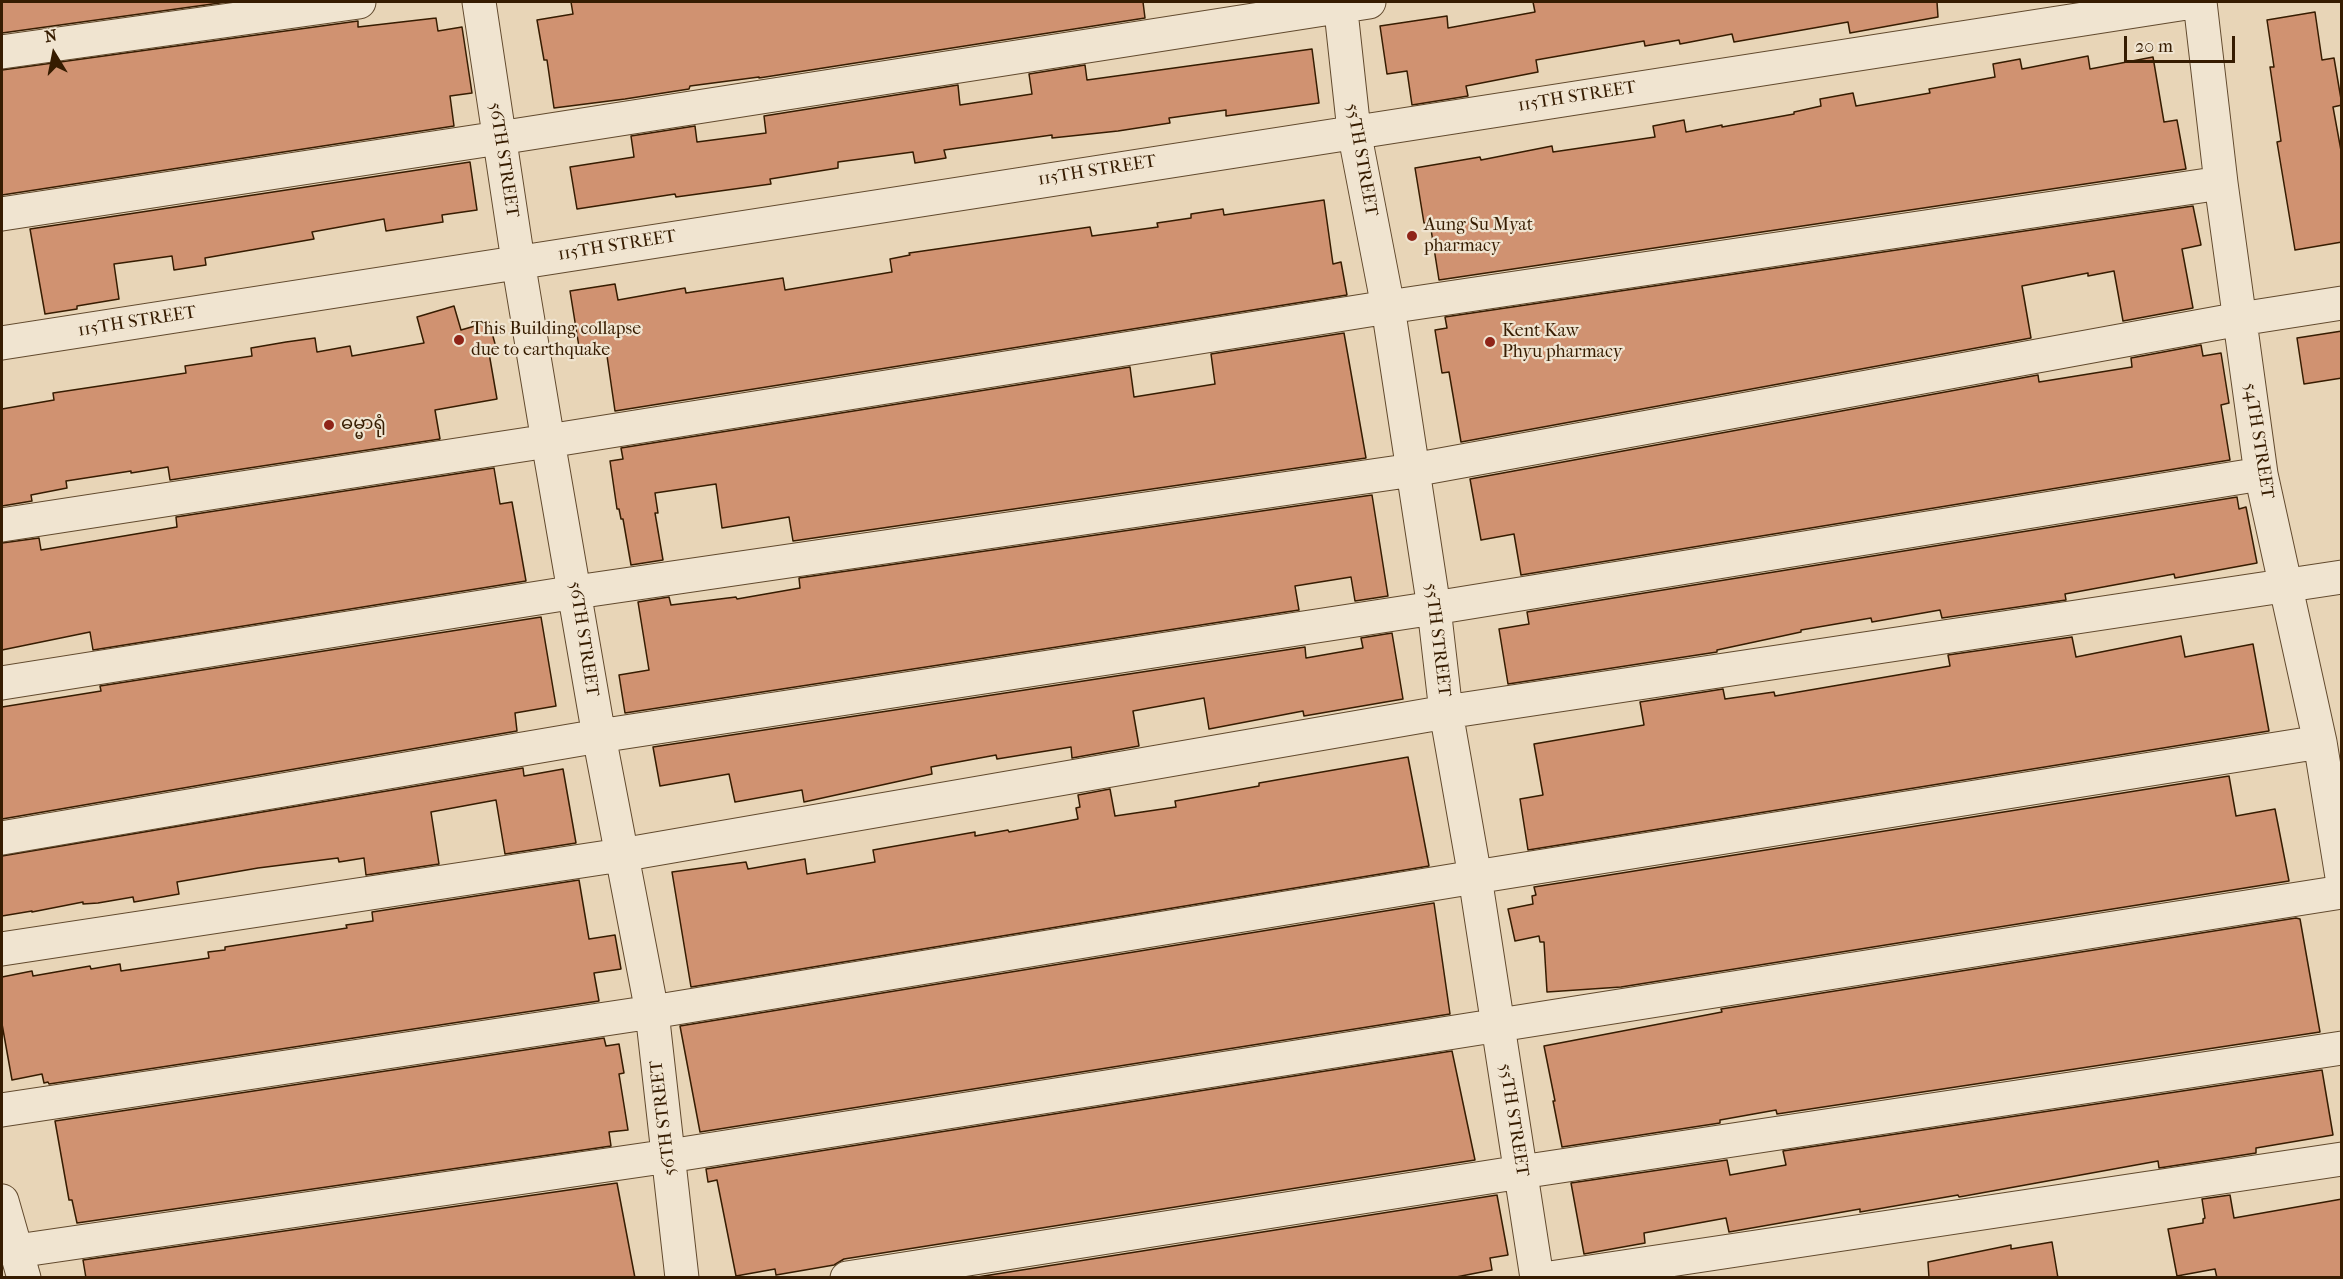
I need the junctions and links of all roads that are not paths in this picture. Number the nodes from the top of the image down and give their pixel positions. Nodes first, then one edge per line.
1 (359, 2) edge
2 (479, 2) edge
3 (2193, 2) edge
4 (2200, 2) edge
5 (1350, 3) edge
6 (2, 52) edge
7 (1354, 131) junction
8 (499, 138) junction
9 (2221, 183) junction
10 (2, 214) edge
11 (518, 261) junction
12 (2342, 303) edge
13 (1388, 307) junction
14 (2240, 319) junction
15 (2, 343) edge
16 (549, 441) junction
17 (1413, 470) junction
18 (2261, 474) junction
19 (2, 525) edge
20 (2342, 577) edge
21 (2286, 584) junction
22 (576, 592) junction
23 (1434, 608) junction
24 (2, 683) edge
25 (1446, 712) junction
26 (599, 736) junction
27 (2320, 742) junction
28 (2, 838) edge
29 (621, 855) junction
30 (1475, 877) junction
31 (2342, 877) edge
32 (2342, 892) edge
33 (2, 949) edge
34 (652, 1012) junction
35 (1498, 1026) junction
36 (2342, 1048) edge
37 (2, 1110) edge
38 (669, 1156) junction
39 (2342, 1159) edge
40 (1521, 1172) junction
41 (2, 1201) edge
42 (21, 1264) edge
43 (682, 1278) edge
44 (847, 1278) edge
45 (1537, 1278) edge
46 (1550, 1278) edge

1 - 6 street
2 - 8 street, 56TH STREET
3 - 7 street, 115TH STREET
4 - 9 street, 54TH STREET
5 - 7 street, 55TH STREET
5 - 8 street
7 - 11 street, 115TH STREET
7 - 13 street, 55TH STREET
8 - 10 street
8 - 11 street, 56TH STREET
9 - 13 street
9 - 14 street, 54TH STREET
11 - 15 street, 115TH STREET
11 - 16 street, 56TH STREET
12 - 14 street
13 - 16 street
13 - 17 street, 55TH STREET
14 - 17 street
14 - 18 street, 54TH STREET
16 - 19 street
16 - 22 street, 56TH STREET
17 - 22 street
17 - 23 street, 55TH STREET
18 - 21 street, 54TH STREET
18 - 23 street
20 - 21 street
21 - 25 street
21 - 27 street, 54TH STREET
22 - 24 street
22 - 26 street, 56TH STREET
23 - 25 street, 55TH STREET
23 - 26 street
25 - 29 street
25 - 30 street, 55TH STREET
26 - 28 street
26 - 29 street, 56TH STREET
27 - 30 street
27 - 31 street, 54TH STREET
29 - 33 street
29 - 34 street, 56TH STREET
30 - 34 street
30 - 35 street, 55TH STREET
32 - 35 street
34 - 37 street
34 - 38 street, 56TH STREET
35 - 38 street
35 - 40 street, 55TH STREET
36 - 40 street
38 - 42 street
38 - 43 street, 56TH STREET
39 - 46 street
40 - 44 street
40 - 45 street, 55TH STREET
41 - 42 street

